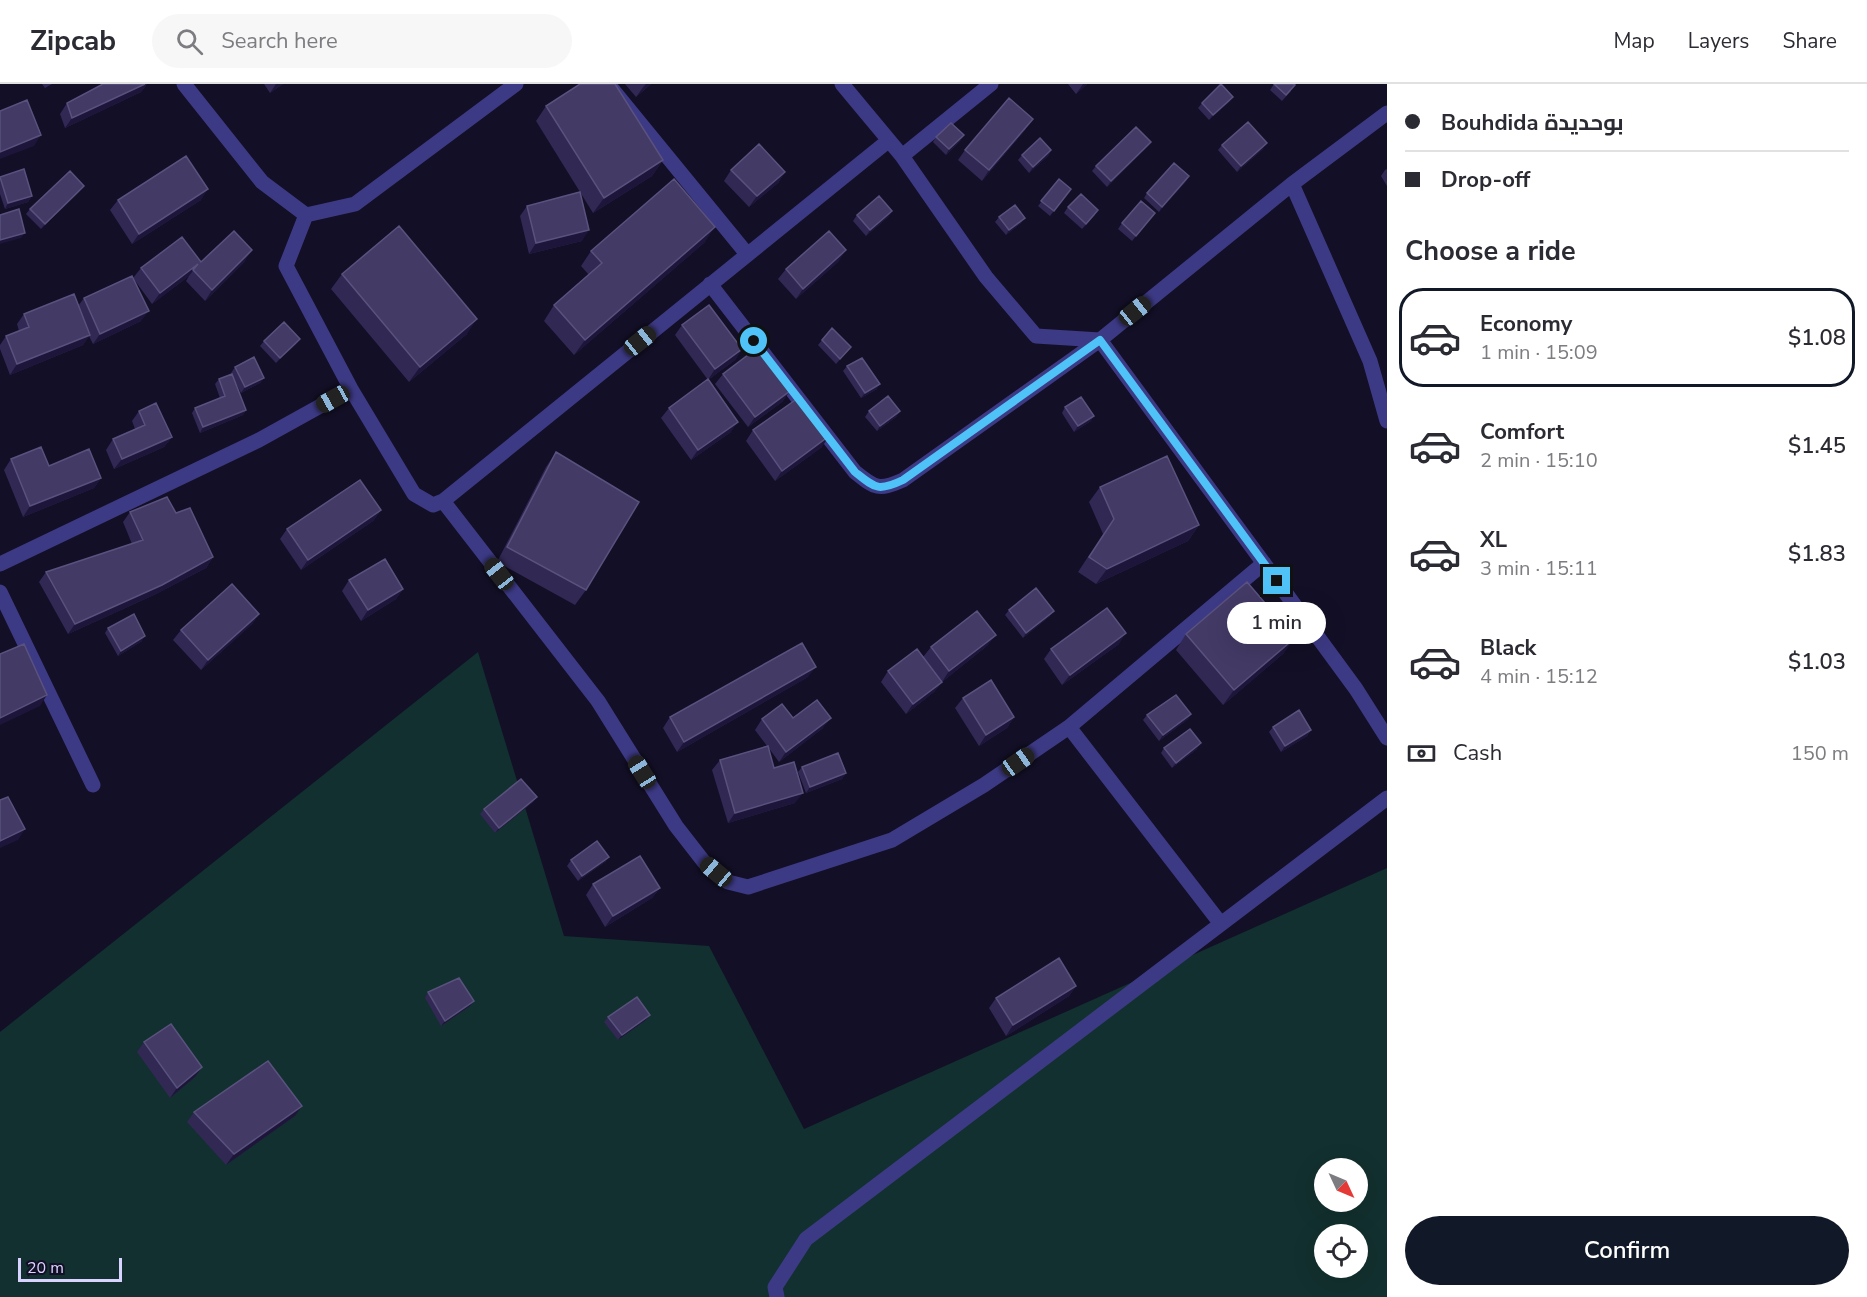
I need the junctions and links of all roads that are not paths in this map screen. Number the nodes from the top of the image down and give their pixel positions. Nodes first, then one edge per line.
1 (184, 84) edge
2 (516, 84) edge
3 (608, 84) edge
4 (842, 84) edge
5 (991, 84) edge
6 (1387, 113) edge
7 (888, 141) junction
8 (902, 156) junction
9 (1292, 184) junction
10 (306, 215) junction
11 (747, 254) junction
12 (710, 284) junction
13 (1100, 340) junction
14 (351, 389) junction
15 (1387, 421) edge
16 (443, 501) junction
17 (1264, 563) junction
18 (0, 564) edge
19 (0, 592) edge
20 (1069, 727) junction
21 (1387, 738) edge
22 (93, 785) dead end
23 (1387, 798) edge
24 (1221, 924) junction
25 (777, 1297) edge

1 - 10 street
2 - 10 street
3 - 11 street
4 - 7 street
5 - 8 street
6 - 9 street
7 - 8 street
7 - 11 street
8 - 13 street
9 - 13 street
9 - 15 street
10 - 14 street
11 - 12 street
12 - 13 street
12 - 16 street
13 - 17 street
14 - 16 street
14 - 18 street
16 - 20 street
17 - 20 street
17 - 21 street
19 - 22 street
20 - 24 street
23 - 24 street
24 - 25 street

